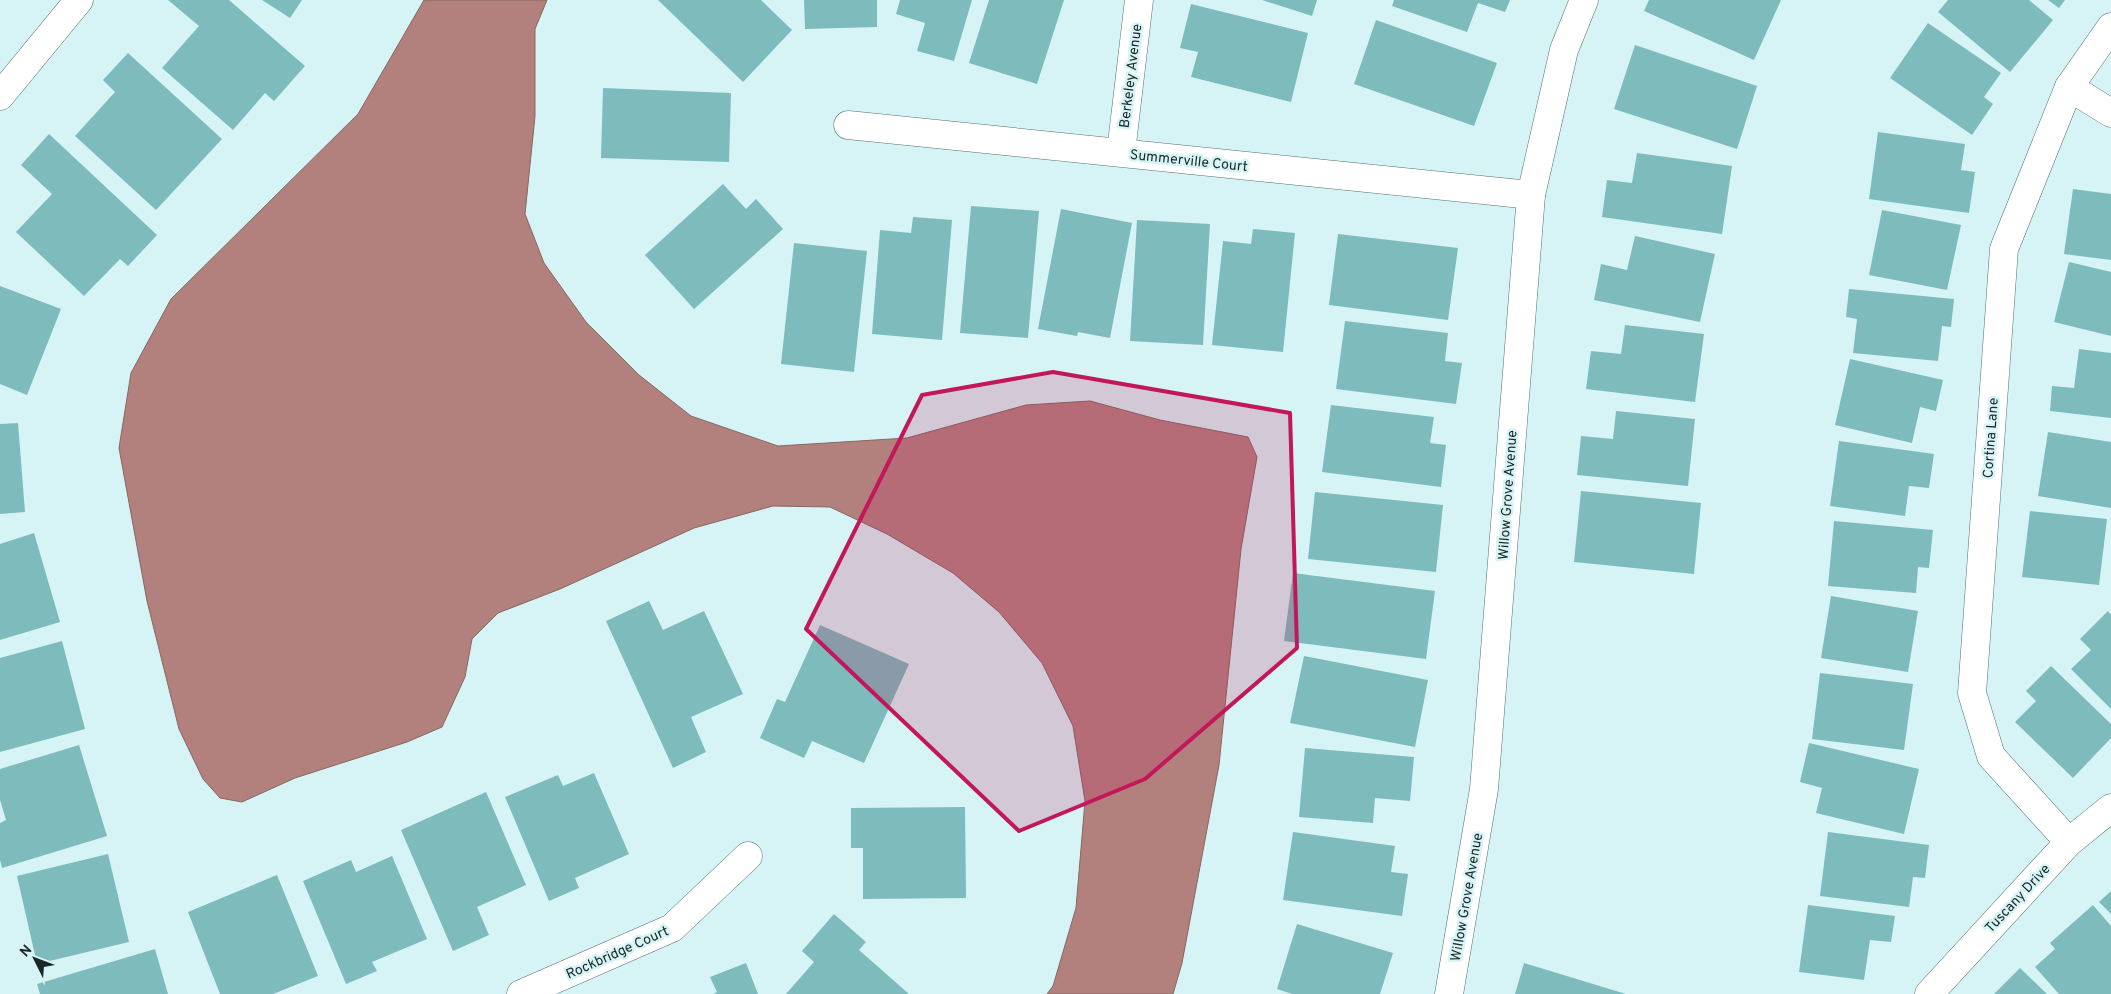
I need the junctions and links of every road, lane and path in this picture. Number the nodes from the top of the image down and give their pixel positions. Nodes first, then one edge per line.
1 (79, 0) edge
2 (1139, 0) edge
3 (1584, 0) edge
4 (2111, 28) edge
5 (2069, 87) junction
6 (0, 96) edge
7 (2111, 113) edge
8 (848, 125) dead end
9 (1122, 152) junction
10 (1531, 195) junction
11 (2111, 808) edge
12 (2069, 842) junction
13 (748, 856) dead end
14 (521, 994) edge
15 (1449, 994) edge
16 (1930, 994) edge

1 - 6 street
2 - 9 street, Berkeley Avenue
3 - 10 street, Willow Grove Avenue
4 - 5 street, Cortina Lane
5 - 7 street
5 - 12 street, Cortina Lane
8 - 9 street, Summerville Court
9 - 10 street, Summerville Court
10 - 15 street, Willow Grove Avenue
11 - 12 street, Tuscany Drive
12 - 16 street, Tuscany Drive
13 - 14 street, Rockbridge Court

